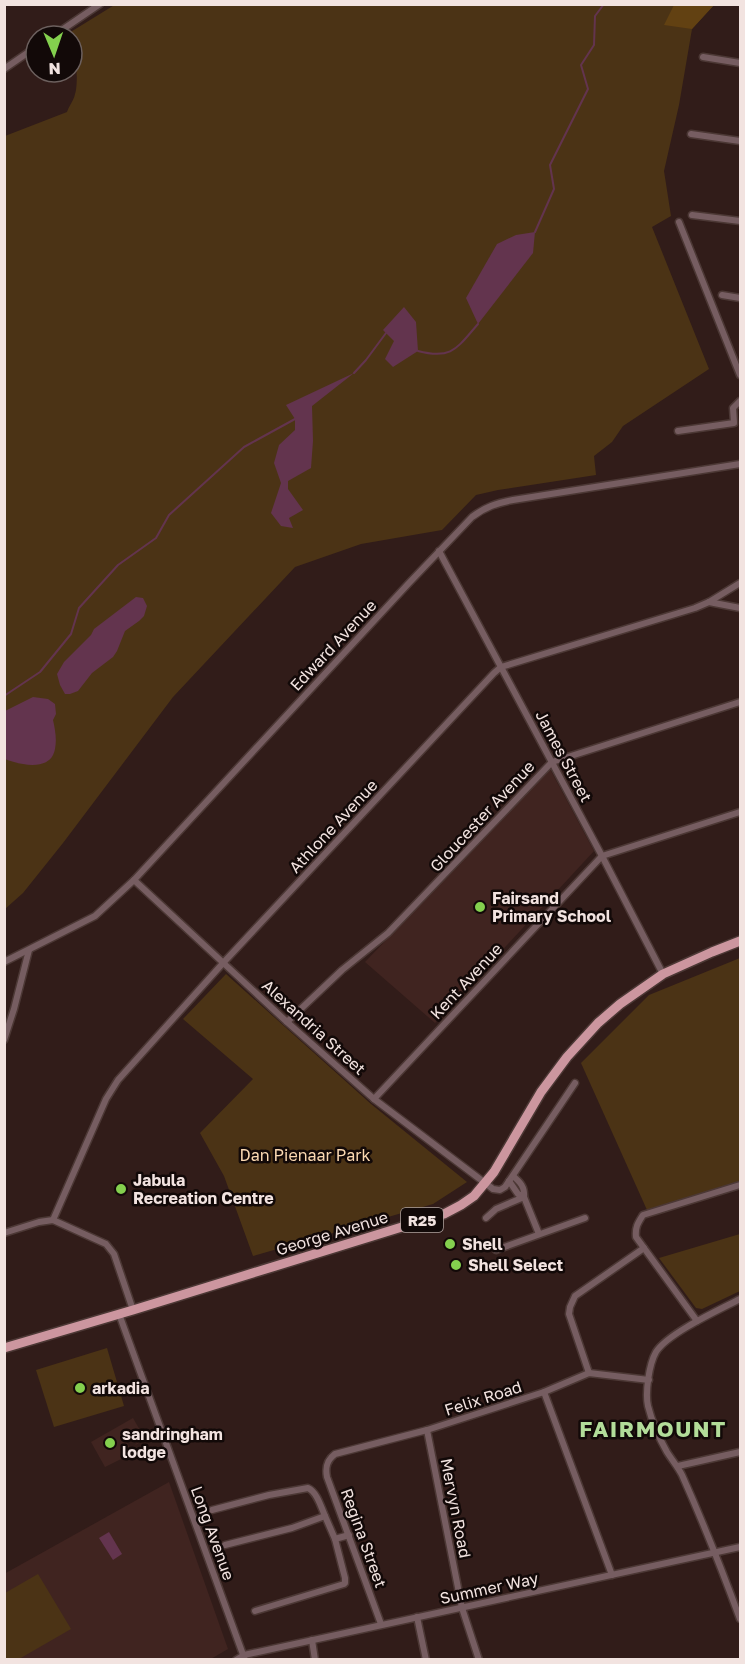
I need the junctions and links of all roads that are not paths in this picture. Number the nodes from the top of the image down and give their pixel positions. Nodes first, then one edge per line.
1 (100, 4) edge
2 (71, 24) edge
3 (24, 55) edge
4 (703, 57) dead end
5 (741, 63) edge
6 (4, 69) edge
7 (691, 135) dead end
8 (741, 141) edge
9 (692, 215) dead end
10 (741, 221) edge
11 (679, 222) dead end
12 (722, 295) dead end
13 (741, 298) edge
14 (741, 375) edge
15 (741, 401) edge
16 (678, 431) dead end
17 (741, 464) edge
18 (439, 551) junction
19 (741, 583) edge
20 (709, 602) junction
21 (741, 608) edge
22 (501, 667) junction
23 (741, 702) edge
24 (552, 762) junction
25 (741, 812) edge
26 (602, 856) junction
27 (134, 880) junction
28 (741, 941) edge
29 (29, 950) junction
30 (4, 962) edge
31 (224, 962) junction
32 (663, 974) junction
33 (287, 1022) junction
34 (4, 1040) edge
35 (575, 1083) dead end
36 (374, 1099) junction
37 (511, 1178) junction
38 (486, 1183) junction
39 (741, 1185) edge
40 (524, 1197) junction
41 (486, 1218) dead end
42 (585, 1218) dead end
43 (53, 1220) junction
44 (4, 1233) edge
45 (539, 1234) junction
46 (644, 1248) junction
47 (496, 1250) dead end
48 (741, 1299) edge
49 (133, 1310) junction
50 (119, 1314) junction
51 (697, 1321) junction
52 (4, 1348) edge
53 (589, 1373) junction
54 (649, 1380) junction
55 (544, 1392) junction
56 (427, 1430) junction
57 (741, 1452) edge
58 (328, 1461) joint
59 (678, 1467) junction
60 (212, 1510) dead end
61 (325, 1516) junction
62 (349, 1535) junction
63 (335, 1539) junction
64 (225, 1545) dead end
65 (741, 1547) edge
66 (715, 1552) junction
67 (612, 1575) junction
68 (462, 1608) junction
69 (255, 1611) dead end
70 (417, 1617) junction
71 (741, 1619) edge
72 (381, 1624) junction
73 (312, 1640) junction
74 (244, 1657) edge
75 (236, 1659) edge
76 (315, 1659) edge
77 (426, 1659) edge
78 (479, 1659) edge

1 - 2 street
3 - 6 street
4 - 5 street
7 - 8 street
9 - 10 street
11 - 14 street
12 - 13 street
15 - 16 street
17 - 18 street, Edward Avenue
18 - 22 street, James Street
18 - 27 street, Edward Avenue
19 - 20 street, Athlone Avenue
20 - 21 street
20 - 22 street, Athlone Avenue
22 - 24 street, James Street
22 - 31 street, Athlone Avenue
23 - 24 street, Gloucester Avenue
24 - 26 street, James Street
24 - 33 street, Gloucester Avenue
25 - 26 street, Kent Avenue
26 - 32 street, James Street
26 - 36 street, Kent Avenue
27 - 29 street, Edward Avenue
27 - 31 street, Alexandria Street
28 - 32 main road, George Avenue / R25
29 - 30 street, Edward Avenue
29 - 34 street
31 - 33 street, Alexandria Street
31 - 43 street, Athlone Avenue
32 - 38 main road, George Avenue / R25
33 - 36 street, Alexandria Street
35 - 37 street
36 - 38 street, Alexandria Street
37 - 38 street
37 - 40 street
38 - 49 main road, George Avenue / R25
39 - 46 street
40 - 41 street
40 - 45 street
42 - 45 street
43 - 44 street
43 - 49 street
45 - 47 street
46 - 51 street
46 - 53 street
48 - 51 street
49 - 50 main road, George Avenue / R25
50 - 52 main road, George Avenue / R25
50 - 74 street, Long Avenue
51 - 54 street
53 - 54 street, Felix Road
53 - 55 street, Felix Road
54 - 59 street
55 - 56 street, Felix Road
55 - 67 street
56 - 58 street, Felix Road
56 - 68 street, Mervyn Road
57 - 59 street
58 - 62 street, Regina Street
59 - 66 street
60 - 61 street
61 - 63 street
61 - 64 street
62 - 63 street
62 - 72 street, Regina Street
63 - 69 street
65 - 66 street, Summer Way
66 - 67 street, Summer Way
66 - 71 street
67 - 68 street, Summer Way
68 - 70 street, Summer Way
68 - 78 street, Mervyn Road
70 - 72 street, Summer Way
70 - 77 street
72 - 73 street, Summer Way
73 - 74 street, Summer Way
73 - 76 street
74 - 75 street, Summer Way

